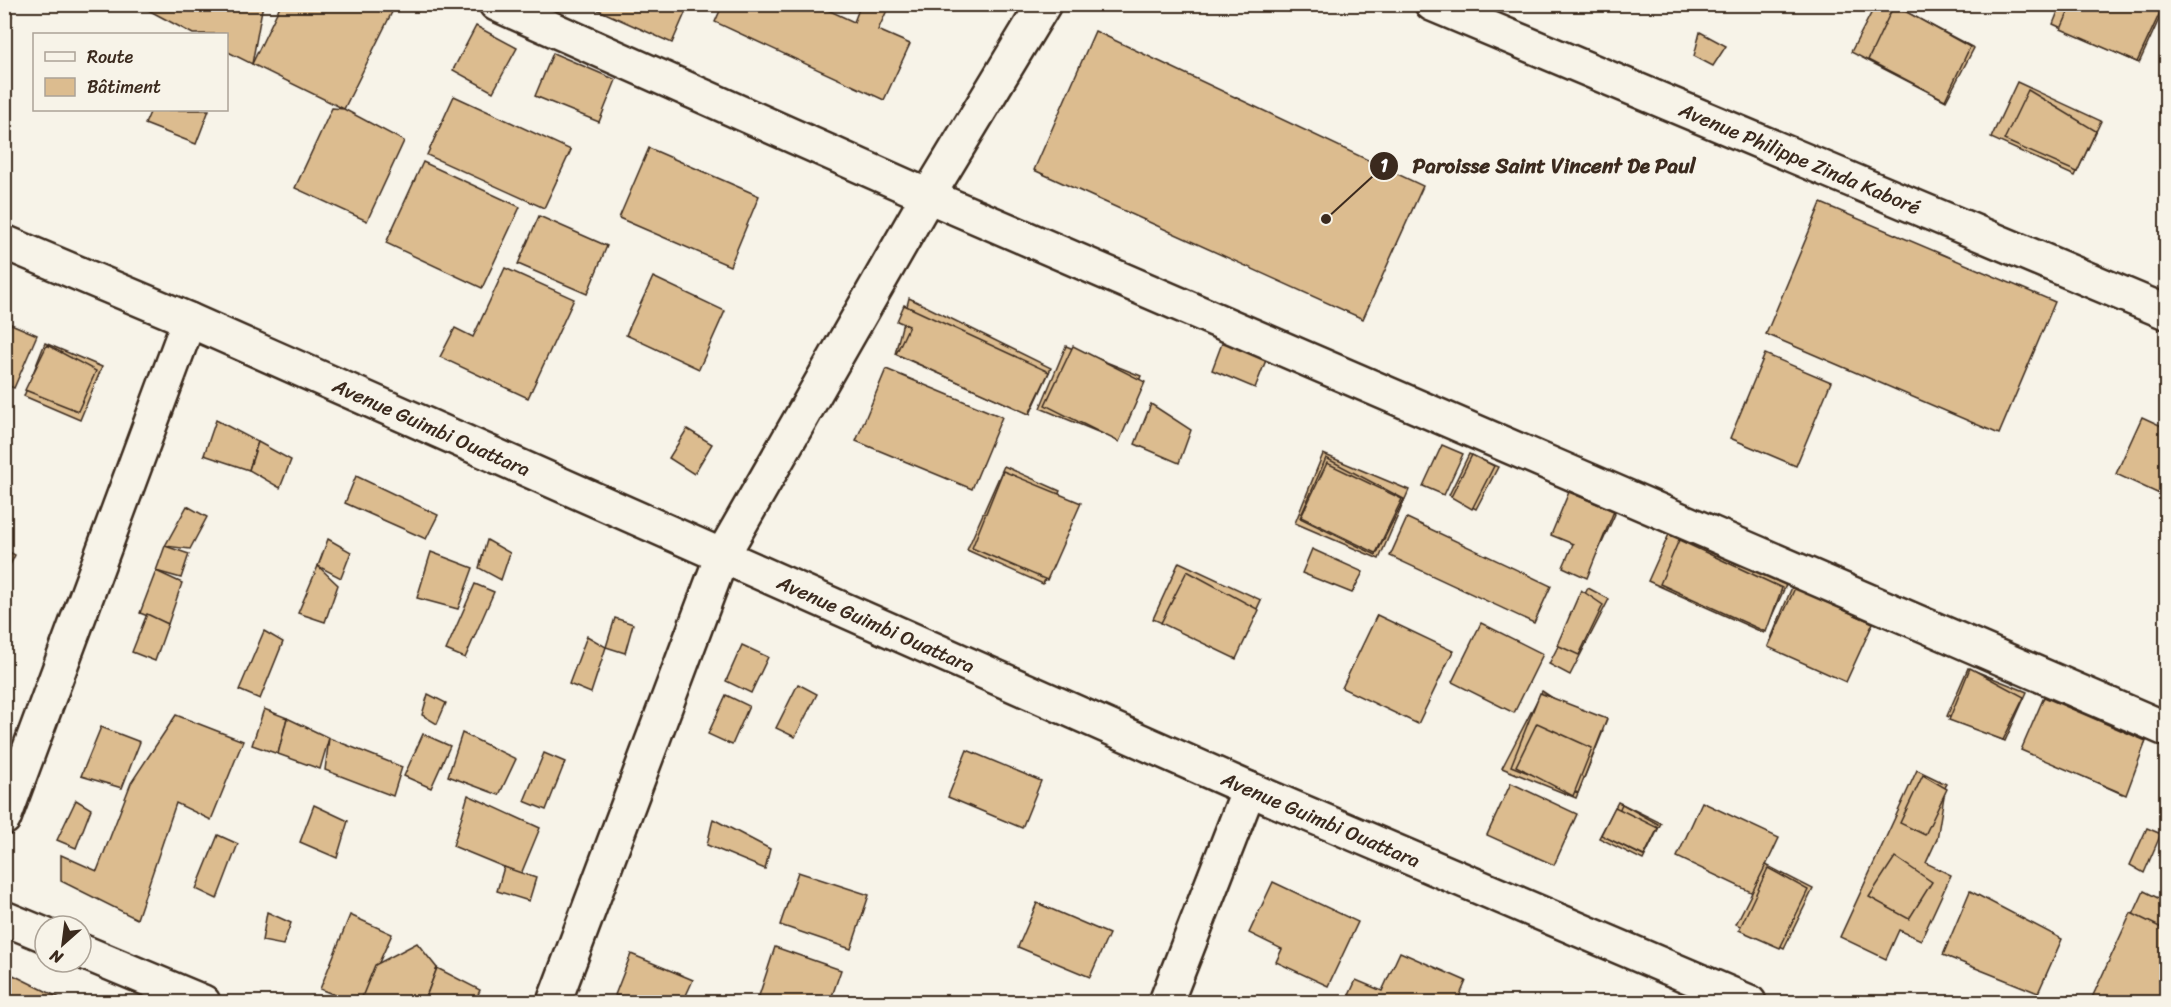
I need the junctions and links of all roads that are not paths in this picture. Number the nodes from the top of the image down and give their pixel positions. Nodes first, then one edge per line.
1 (496, 4) edge
2 (1044, 4) edge
3 (1432, 4) edge
4 (928, 196) junction
5 (4, 242) edge
6 (2166, 312) edge
7 (189, 320) junction
8 (722, 556) junction
9 (2166, 729) edge
10 (1249, 789) junction
11 (4, 818) edge
12 (4, 918) edge
13 (33, 930) edge
14 (93, 956) edge
15 (202, 1002) edge
16 (554, 1002) edge
17 (1166, 1002) edge
18 (1749, 1002) edge

1 - 4 street
2 - 4 street
3 - 6 street, Avenue Philippe Zinda Kaboré
4 - 8 street
4 - 9 street
5 - 7 street, Avenue Guimbi Ouattara
7 - 8 street, Avenue Guimbi Ouattara
7 - 11 street
8 - 10 street, Avenue Guimbi Ouattara
8 - 16 street
10 - 17 street
10 - 18 street, Avenue Guimbi Ouattara
12 - 13 street
14 - 15 street

